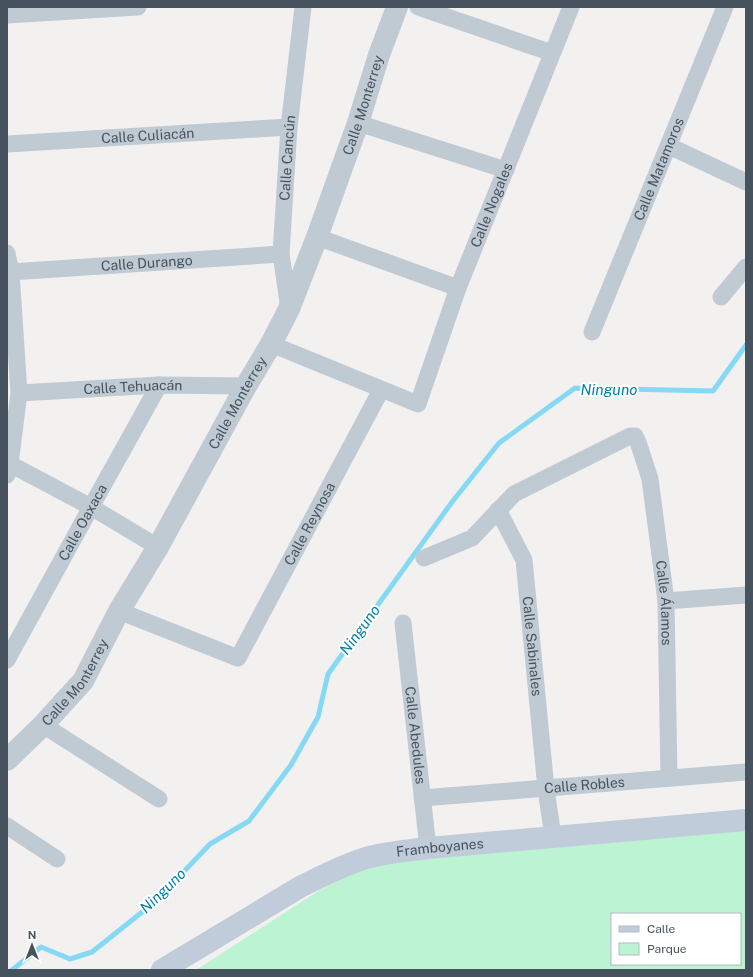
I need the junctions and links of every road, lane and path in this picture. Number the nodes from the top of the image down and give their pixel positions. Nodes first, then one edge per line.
1 (138, 7) edge
2 (303, 7) edge
3 (397, 7) edge
4 (418, 7) edge
5 (571, 7) edge
6 (725, 7) edge
7 (42, 10) edge
8 (7, 15) edge
9 (552, 53) junction
10 (358, 123) junction
11 (289, 127) junction
12 (7, 144) edge
13 (669, 146) junction
14 (506, 170) junction
15 (746, 182) edge
16 (317, 237) junction
17 (7, 253) edge
18 (281, 254) junction
19 (746, 267) edge
20 (11, 272) junction
21 (458, 288) junction
22 (721, 297) dead end
23 (289, 309) junction
24 (592, 332) dead end
25 (272, 344) junction
26 (159, 385) junction
27 (246, 386) junction
28 (381, 390) junction
29 (19, 393) junction
30 (9, 470) edge
31 (91, 506) junction
32 (498, 510) junction
33 (158, 547) junction
34 (424, 558) dead end
35 (746, 595) edge
36 (666, 601) junction
37 (119, 611) junction
38 (403, 623) dead end
39 (7, 660) edge
40 (43, 725) junction
41 (10, 751) edge
42 (746, 772) edge
43 (669, 778) junction
44 (546, 789) junction
45 (422, 798) junction
46 (159, 799) dead end
47 (746, 820) edge
48 (7, 826) edge
49 (553, 838) junction
50 (428, 848) junction
51 (57, 859) dead end
52 (162, 970) edge

1 - 7 street
2 - 11 street, Calle Cancún
3 - 10 street, Calle Monterrey
4 - 9 street
5 - 9 street, Calle Nogales
6 - 13 street, Calle Matamoros
7 - 8 street
9 - 14 street, Calle Nogales
10 - 14 street
10 - 16 street, Calle Monterrey
11 - 12 street, Calle Culiacán
11 - 18 street, Calle Cancún
13 - 15 street
13 - 24 street, Calle Matamoros
14 - 21 street, Calle Nogales
16 - 21 street
16 - 23 street, Calle Monterrey
17 - 20 street
18 - 20 street, Calle Durango
18 - 23 street, Calle Cancún
19 - 22 street
20 - 29 street
21 - 28 street, Calle Nogales
23 - 25 street, Calle Monterrey
25 - 27 street, Calle Monterrey
25 - 28 street
26 - 27 street, Calle Tehuacán
26 - 29 street, Calle Tehuacán
26 - 31 street, Calle Oaxaca
27 - 33 street, Calle Monterrey
28 - 37 street, Calle Reynosa
29 - 30 street
30 - 31 street
31 - 33 street
31 - 39 street, Calle Oaxaca
32 - 34 street
32 - 36 street, Calle Álamos
32 - 44 street, Calle Sabinales
33 - 37 street, Calle Monterrey
35 - 36 street
36 - 43 street, Calle Álamos
37 - 40 street, Calle Monterrey
38 - 45 street, Calle Abedules
40 - 41 street, Calle Monterrey
40 - 46 street
42 - 43 street, Calle Robles
43 - 44 street, Calle Robles
44 - 45 street, Calle Robles
44 - 49 street, Calle Sabinales
45 - 50 street, Calle Abedules
47 - 49 main road, Framboyanes
48 - 51 street
49 - 50 main road, Framboyanes
50 - 52 main road, Framboyanes

